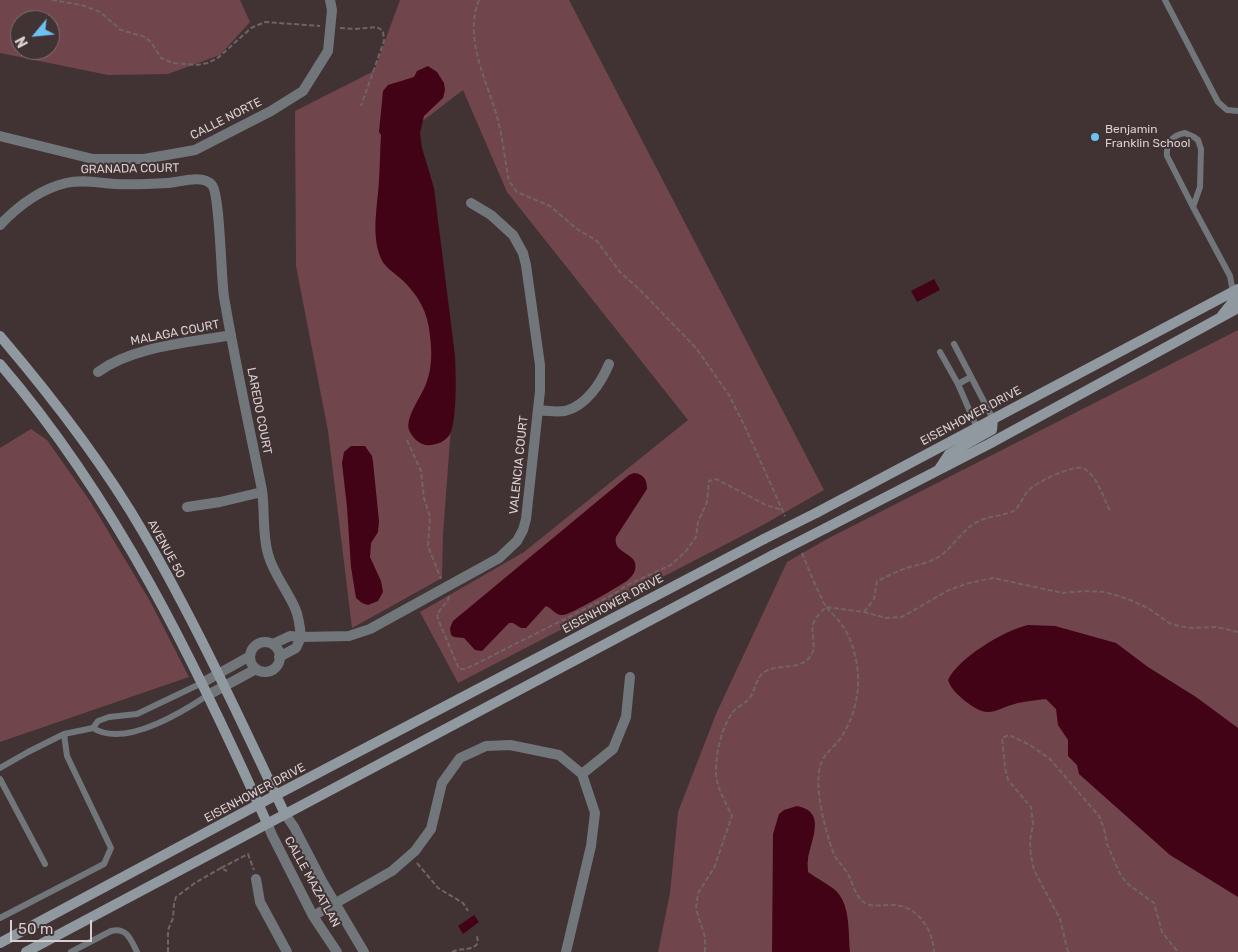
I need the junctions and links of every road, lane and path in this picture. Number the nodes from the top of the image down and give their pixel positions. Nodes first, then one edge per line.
1 (52, 0) edge
2 (330, 0) edge
3 (479, 0) edge
4 (1165, 0) edge
5 (330, 27) junction
6 (361, 106) dead end
7 (1238, 111) edge
8 (0, 136) edge
9 (212, 185) joint
10 (471, 203) dead end
11 (1193, 207) junction
12 (0, 225) edge
13 (1236, 290) edge
14 (1238, 308) edge
15 (1220, 318) junction
16 (232, 335) junction
17 (0, 336) edge
18 (954, 344) dead end
19 (940, 352) dead end
20 (0, 364) edge
21 (609, 364) dead end
22 (98, 372) dead end
23 (971, 377) junction
24 (958, 384) junction
25 (538, 410) junction
26 (993, 419) junction
27 (977, 428) junction
28 (407, 440) dead end
29 (938, 470) junction
30 (262, 492) junction
31 (186, 508) dead end
32 (782, 510) junction
33 (1110, 511) dead end
34 (786, 519) dead end
35 (798, 545) dead end
36 (446, 588) junction
37 (826, 607) junction
38 (864, 612) junction
39 (1238, 632) edge
40 (301, 637) junction
41 (273, 644) junction
42 (250, 656) junction
43 (279, 657) junction
44 (256, 669) junction
45 (218, 674) junction
46 (630, 677) dead end
47 (202, 683) junction
48 (224, 686) junction
49 (208, 695) junction
50 (93, 728) junction
51 (64, 734) junction
52 (0, 768) edge
53 (582, 774) junction
54 (0, 779) edge
55 (276, 795) junction
56 (259, 805) junction
57 (285, 814) junction
58 (267, 823) junction
59 (409, 856) junction
60 (45, 864) dead end
61 (221, 868) junction
62 (227, 872) dead end
63 (256, 879) joint
64 (335, 903) junction
65 (468, 911) dead end
66 (313, 916) junction
67 (0, 918) edge
68 (477, 936) dead end
69 (0, 943) edge
70 (26, 952) edge
71 (71, 952) edge
72 (137, 952) edge
73 (168, 952) edge
74 (287, 952) edge
75 (337, 952) edge
76 (364, 952) edge
77 (452, 952) edge
78 (566, 952) edge
79 (706, 952) edge
80 (934, 952) edge
81 (1068, 952) edge
82 (1178, 952) edge

1 - 5 path
2 - 5 street, CALLE NORTE
3 - 32 path
4 - 7 lane
5 - 6 path
5 - 8 street, CALLE NORTE
9 - 12 street, GRANADA COURT
9 - 16 street, LAREDO COURT
10 - 25 street, VALENCIA COURT
11 - 11 lane
11 - 13 lane
13 - 15 main road
13 - 26 main road, EISENHOWER DRIVE
14 - 15 main road
15 - 29 main road
16 - 22 street, MALAGA COURT
16 - 30 street, LAREDO COURT
17 - 45 main road, AVENUE 50
18 - 23 lane
19 - 24 lane
20 - 47 main road
21 - 25 street
23 - 24 lane
23 - 26 lane
24 - 27 lane
25 - 36 street, VALENCIA COURT
26 - 27 main road, EISENHOWER DRIVE
26 - 29 main road
27 - 55 main road, EISENHOWER DRIVE, bridge
28 - 36 path
29 - 57 main road, bridge
30 - 31 street
30 - 40 street, LAREDO COURT
32 - 34 path
32 - 36 path
33 - 38 path
35 - 37 path
36 - 40 street, VALENCIA COURT
37 - 38 path
37 - 79 path
37 - 80 path
38 - 39 path
40 - 41 street, VALENCIA COURT
40 - 43 street
41 - 42 street, VALENCIA COURT
41 - 43 street
42 - 44 street
42 - 45 street, VALENCIA COURT
43 - 44 street
44 - 48 street
45 - 47 street, VALENCIA COURT
45 - 48 main road, AVENUE 50
46 - 53 street
47 - 49 main road
47 - 50 lane
48 - 49 street
48 - 55 main road, AVENUE 50
49 - 50 lane
49 - 56 main road
50 - 51 lane
51 - 52 lane
51 - 67 lane
53 - 59 street
53 - 78 street
54 - 60 lane
55 - 56 main road, EISENHOWER DRIVE
55 - 57 main road, AVENUE 50
56 - 58 main road
56 - 69 main road, EISENHOWER DRIVE
57 - 58 main road
57 - 64 street
58 - 66 street, CALLE MAZATLAN
58 - 70 main road
59 - 64 street
59 - 65 path
61 - 62 path
61 - 63 path
61 - 73 path
63 - 74 street
64 - 66 street
64 - 76 street, CALLE MAZATLAN
66 - 75 street, CALLE MAZATLAN
68 - 77 path
71 - 72 lane
81 - 82 path

